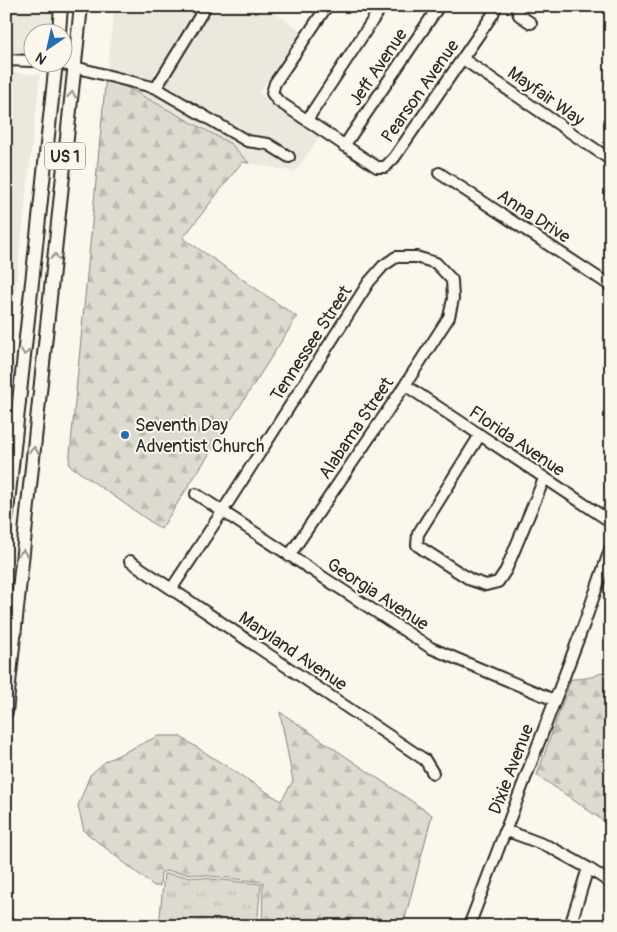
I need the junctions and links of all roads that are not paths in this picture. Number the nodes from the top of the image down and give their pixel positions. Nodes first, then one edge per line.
1 (61, 6) edge
2 (81, 6) edge
3 (206, 6) edge
4 (327, 6) edge
5 (382, 6) edge
6 (438, 6) edge
7 (496, 6) edge
8 (516, 6) edge
9 (60, 22) edge
10 (531, 23) dead end
11 (463, 59) junction
12 (6, 60) edge
13 (22, 61) edge
14 (72, 66) edge
15 (75, 67) junction
16 (55, 72) edge
17 (156, 88) junction
18 (307, 120) junction
19 (344, 146) junction
20 (289, 158) dead end
21 (611, 160) edge
22 (439, 173) dead end
23 (611, 286) edge
24 (30, 303) junction
25 (50, 305) junction
26 (449, 317) joint
27 (405, 385) junction
28 (480, 435) junction
29 (544, 479) junction
30 (196, 494) dead end
31 (222, 512) junction
32 (6, 521) edge
33 (611, 522) edge
34 (611, 548) edge
35 (289, 556) junction
36 (130, 561) dead end
37 (172, 588) junction
38 (8, 671) edge
39 (554, 700) junction
40 (6, 712) edge
41 (433, 773) dead end
42 (505, 830) junction
43 (588, 868) junction
44 (611, 883) edge
45 (6, 922) edge
46 (17, 926) edge
47 (469, 926) edge
48 (570, 926) edge

1 - 9 main road
2 - 15 main road, US 1
3 - 17 street
4 - 18 street
5 - 18 street
6 - 19 street, Jeff Avenue
7 - 11 street, Pearson Avenue
8 - 10 street
11 - 19 street, Pearson Avenue
11 - 21 street, Mayfair Way
12 - 13 street
14 - 15 street
15 - 17 street
25 -> 15 main road, US 1
16 - 24 main road, US 1
17 - 20 street
18 - 19 street
22 - 23 street, Anna Drive
24 - 25 main road
24 -> 32 main road, US 1
38 -> 25 main road, US 1
26 - 27 street, Alabama Street
26 - 31 street, Tennessee Street
27 - 28 street, Florida Avenue
27 - 35 street, Alabama Street
28 - 29 street, Florida Avenue
28 - 29 street
29 - 33 street, Florida Avenue
30 - 31 street, Georgia Avenue
31 - 35 street, Georgia Avenue
31 - 37 street, Tennessee Street
34 - 39 street, Dixie Avenue
35 - 39 street, Georgia Avenue
36 - 37 street, Maryland Avenue
37 - 41 street, Maryland Avenue
38 - 40 main road, US 1
39 - 42 street, Dixie Avenue
42 - 43 street
42 - 47 street, Dixie Avenue
43 - 44 street
43 - 48 street
45 - 46 street

